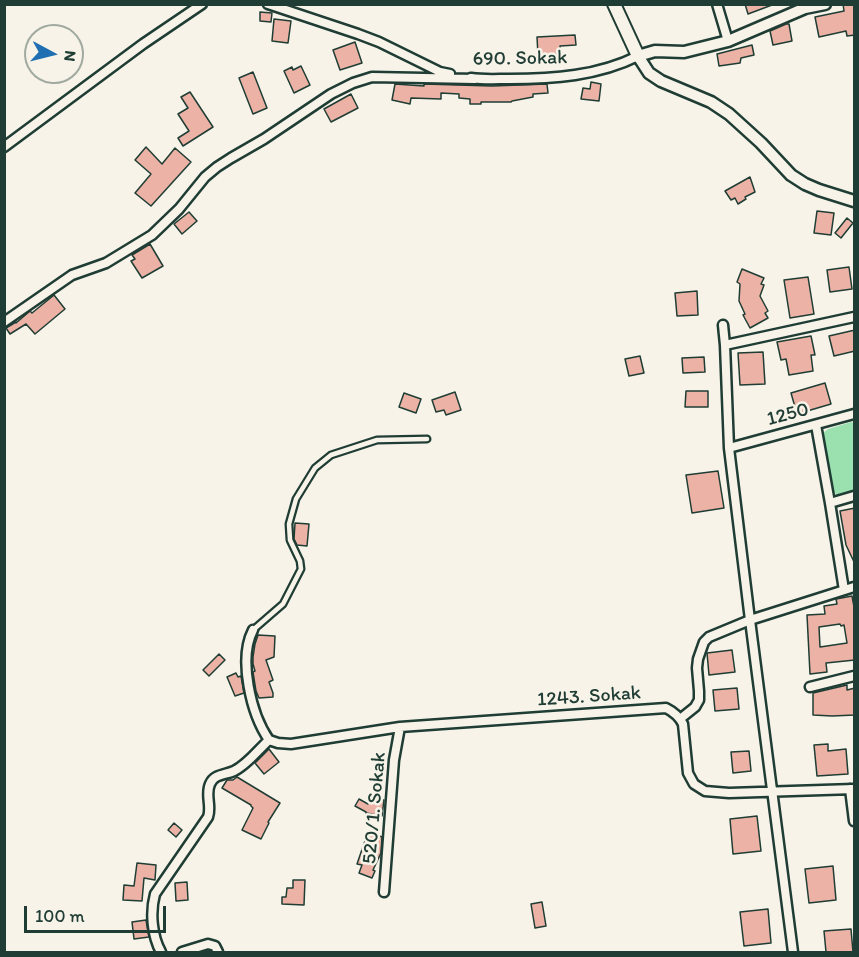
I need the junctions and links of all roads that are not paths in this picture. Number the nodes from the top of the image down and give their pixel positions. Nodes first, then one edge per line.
1 (202, 4) edge
2 (268, 4) edge
3 (614, 4) edge
4 (717, 4) edge
5 (825, 4) edge
6 (804, 6) edge
7 (728, 40) junction
8 (638, 56) junction
9 (475, 79) junction
10 (4, 147) edge
11 (853, 201) edge
12 (855, 317) edge
13 (4, 322) edge
14 (723, 325) dead end
15 (725, 345) junction
16 (855, 414) edge
17 (816, 425) junction
18 (427, 439) dead end
19 (729, 448) junction
20 (855, 496) edge
21 (831, 503) junction
22 (855, 586) edge
23 (844, 590) junction
24 (750, 620) junction
25 (253, 630) joint
26 (855, 676) edge
27 (810, 687) dead end
28 (680, 719) junction
29 (400, 727) junction
30 (269, 740) junction
31 (852, 789) edge
32 (772, 791) junction
33 (855, 821) edge
34 (384, 892) dead end
35 (161, 952) edge
36 (182, 952) edge
37 (218, 952) edge
38 (793, 952) edge

1 - 10 street
2 - 9 street, 690. Sokak
3 - 8 main road
4 - 7 street
5 - 6 street
6 - 7 street
7 - 8 street
8 - 9 street, 690. Sokak
8 - 11 street
9 - 13 street
12 - 15 street
14 - 15 street
15 - 19 street
16 - 17 street, 1250
17 - 19 street, 1250
17 - 21 street
18 - 25 lane
19 - 24 street
20 - 21 street
21 - 23 street
22 - 23 street
23 - 24 street
24 - 28 street
24 - 32 street
25 - 30 street
26 - 27 street
28 - 29 street, 1243. Sokak
28 - 32 street
29 - 30 street, 1243. Sokak
29 - 34 street, 520/1. Sokak
30 - 35 street
31 - 32 street
31 - 33 street
32 - 38 street
36 - 37 street

